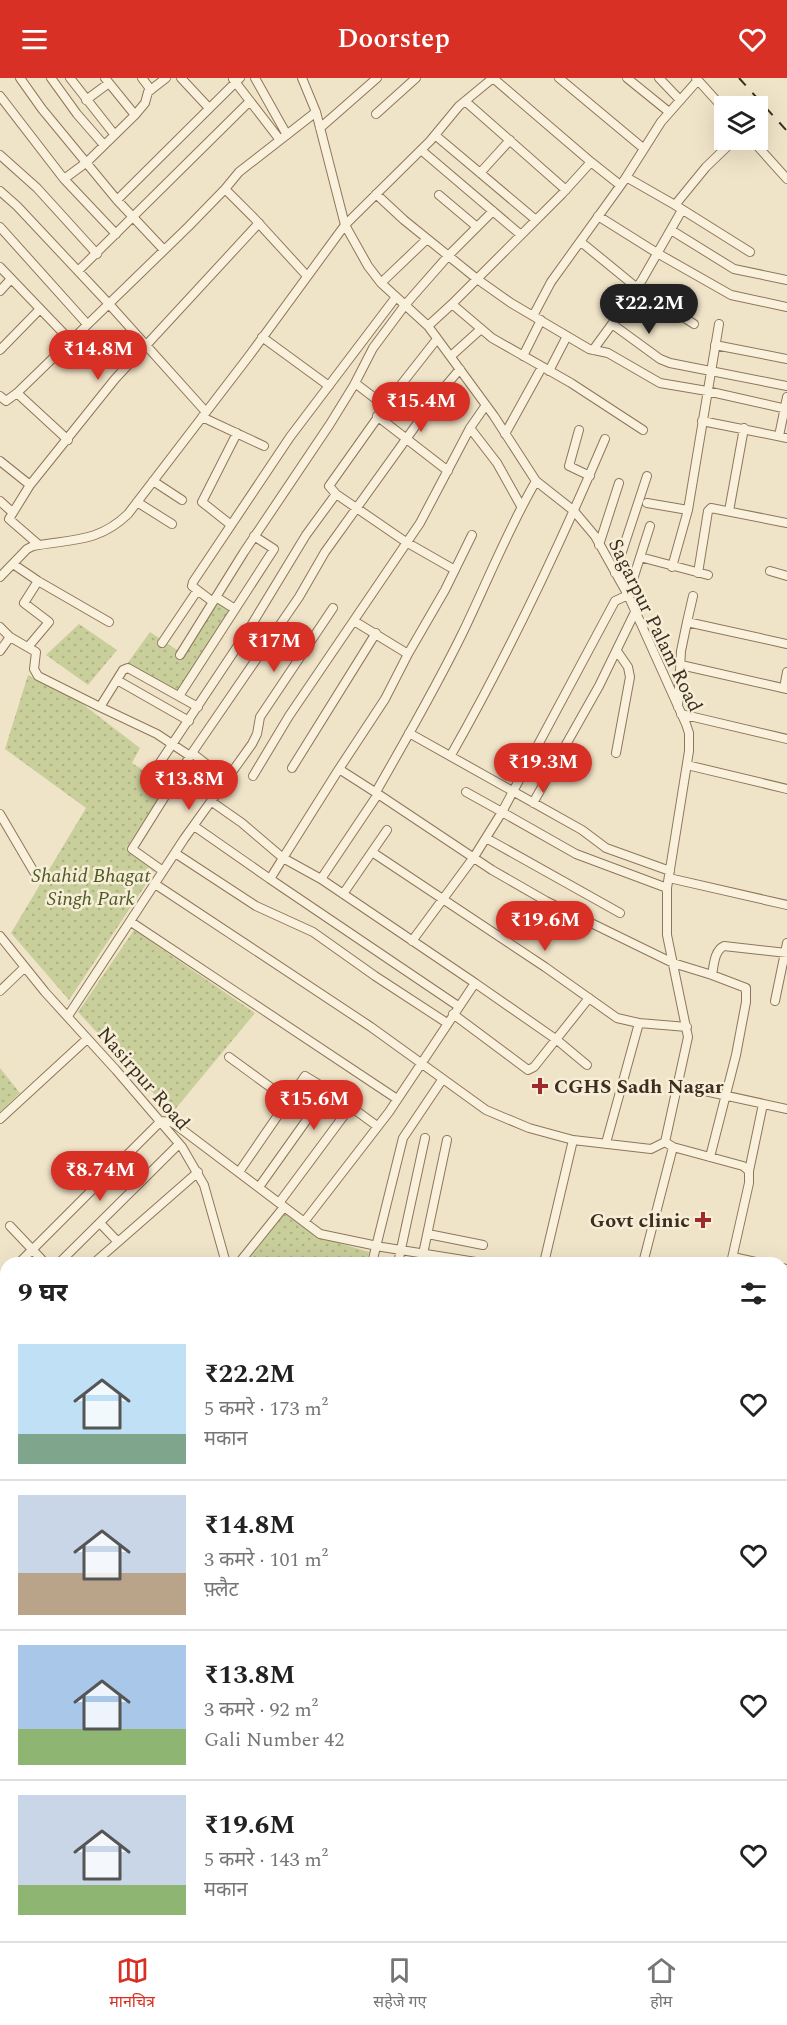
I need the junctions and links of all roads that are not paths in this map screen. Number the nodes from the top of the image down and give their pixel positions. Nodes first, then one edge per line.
1 (20, 78) edge
2 (51, 78) edge
3 (70, 78) edge
4 (142, 78) edge
5 (166, 78) edge
6 (181, 78) edge
7 (255, 78) edge
8 (377, 78) edge
9 (416, 78) edge
10 (559, 78) edge
11 (627, 78) edge
12 (658, 78) edge
13 (236, 79) edge
14 (303, 79) edge
15 (697, 79) edge
16 (107, 81) edge
17 (151, 90) junction
18 (0, 96) edge
19 (714, 98) edge
20 (86, 100) junction
21 (680, 100) junction
22 (250, 101) junction
23 (465, 101) junction
24 (209, 108) junction
25 (316, 112) junction
26 (669, 112) junction
27 (376, 114) dead end
28 (135, 115) junction
29 (320, 128) junction
30 (114, 134) junction
31 (287, 135) junction
32 (435, 135) junction
33 (279, 140) junction
34 (510, 140) junction
35 (104, 145) junction
36 (643, 148) junction
37 (421, 150) junction
38 (724, 150) edge
39 (761, 150) edge
40 (0, 155) edge
41 (591, 162) junction
42 (86, 163) junction
43 (480, 173) junction
44 (626, 177) junction
45 (64, 179) junction
46 (787, 179) edge
47 (620, 186) junction
48 (225, 189) junction
49 (0, 190) edge
50 (566, 190) junction
51 (376, 194) junction
52 (439, 195) dead end
53 (117, 200) junction
54 (675, 205) junction
55 (682, 210) junction
56 (493, 211) junction
57 (134, 216) junction
58 (598, 216) junction
59 (536, 220) junction
60 (259, 223) junction
61 (345, 225) junction
62 (0, 227) edge
63 (477, 227) junction
64 (671, 230) junction
65 (116, 234) junction
66 (521, 235) junction
67 (427, 239) junction
68 (580, 242) junction
69 (164, 250) junction
70 (750, 252) dead end
71 (657, 253) junction
72 (97, 254) junction
73 (448, 256) junction
74 (0, 267) edge
75 (78, 271) junction
76 (307, 276) junction
77 (11, 279) junction
78 (477, 279) junction
79 (787, 280) edge
80 (381, 283) junction
81 (636, 287) junction
82 (0, 291) edge
83 (396, 297) junction
84 (109, 304) junction
85 (452, 304) junction
86 (405, 305) junction
87 (787, 307) edge
88 (40, 309) junction
89 (533, 316) junction
90 (541, 320) junction
91 (87, 324) junction
92 (612, 324) junction
93 (694, 324) dead end
94 (719, 324) dead end
95 (428, 326) junction
96 (481, 328) junction
97 (567, 336) junction
98 (262, 337) junction
99 (437, 339) junction
100 (70, 340) junction
101 (146, 345) junction
102 (715, 345) junction
103 (0, 350) edge
104 (593, 350) junction
105 (451, 356) junction
106 (523, 356) junction
107 (787, 359) edge
108 (460, 369) junction
109 (545, 369) junction
110 (710, 372) junction
111 (355, 383) junction
112 (328, 386) junction
113 (787, 386) edge
114 (707, 391) junction
115 (17, 393) junction
116 (0, 396) edge
117 (787, 397) edge
118 (486, 405) junction
119 (385, 406) junction
120 (786, 409) edge
121 (204, 414) junction
122 (377, 416) junction
123 (702, 421) junction
124 (470, 428) junction
125 (744, 428) junction
126 (579, 430) dead end
127 (642, 430) dead end
128 (237, 434) junction
129 (505, 434) junction
130 (783, 437) edge
131 (406, 438) junction
132 (605, 439) dead end
133 (68, 440) junction
134 (264, 446) dead end
135 (0, 460) edge
136 (448, 471) junction
137 (590, 476) junction
138 (647, 476) dead end
139 (153, 481) junction
140 (536, 481) junction
141 (619, 483) dead end
142 (30, 484) junction
143 (336, 494) junction
144 (182, 500) dead end
145 (0, 501) edge
146 (137, 502) junction
147 (647, 502) dead end
148 (521, 506) junction
149 (357, 507) junction
150 (688, 510) junction
151 (574, 511) junction
152 (12, 512) junction
153 (729, 512) junction
154 (787, 523) edge
155 (172, 524) dead end
156 (231, 525) junction
157 (650, 526) dead end
158 (472, 535) dead end
159 (254, 536) junction
160 (406, 542) junction
161 (39, 545) junction
162 (599, 545) junction
163 (640, 557) junction
164 (13, 564) junction
165 (672, 567) junction
166 (455, 570) junction
167 (770, 571) dead end
168 (615, 573) junction
169 (698, 573) junction
170 (708, 575) dead end
171 (787, 576) edge
172 (0, 577) edge
173 (38, 581) junction
174 (197, 591) junction
175 (628, 595) junction
176 (693, 596) dead end
177 (214, 600) junction
178 (333, 608) dead end
179 (235, 609) junction
180 (635, 612) junction
181 (354, 621) junction
182 (109, 622) dead end
183 (687, 622) junction
184 (0, 627) edge
185 (376, 633) junction
186 (10, 637) junction
187 (162, 643) dead end
188 (787, 644) edge
189 (28, 647) junction
190 (0, 651) edge
191 (617, 651) junction
192 (408, 654) junction
193 (180, 655) dead end
194 (681, 665) junction
195 (787, 672) edge
196 (117, 680) junction
197 (785, 688) edge
198 (178, 696) junction
199 (100, 707) junction
200 (198, 707) junction
201 (680, 712) junction
202 (189, 721) junction
203 (409, 733) junction
204 (787, 739) edge
205 (173, 744) junction
206 (616, 753) dead end
207 (191, 755) junction
208 (451, 755) junction
209 (687, 765) junction
210 (292, 768) dead end
211 (339, 769) junction
212 (151, 776) dead end
213 (253, 776) dead end
214 (227, 780) junction
215 (787, 789) edge
216 (513, 791) junction
217 (466, 792) dead end
218 (377, 793) junction
219 (212, 802) junction
220 (533, 803) junction
221 (502, 812) junction
222 (0, 814) edge
223 (194, 826) junction
224 (387, 830) dead end
225 (486, 838) junction
226 (372, 852) junction
227 (175, 853) junction
228 (283, 858) junction
229 (473, 858) junction
230 (163, 871) junction
231 (34, 872) dead end
232 (669, 874) junction
233 (270, 879) junction
234 (321, 879) junction
235 (155, 884) junction
236 (667, 888) junction
237 (343, 894) junction
238 (443, 900) junction
239 (787, 905) edge
240 (620, 913) dead end
241 (131, 922) junction
242 (0, 936) edge
243 (412, 941) junction
244 (787, 943) edge
245 (786, 953) edge
246 (673, 963) junction
247 (24, 968) junction
248 (712, 975) junction
249 (784, 976) edge
250 (475, 983) junction
251 (0, 991) edge
252 (589, 998) junction
253 (775, 1001) dead end
254 (458, 1006) junction
255 (453, 1014) junction
256 (68, 1016) junction
257 (447, 1023) junction
258 (639, 1023) junction
259 (687, 1027) junction
260 (87, 1039) junction
261 (557, 1040) junction
262 (229, 1057) dead end
263 (420, 1063) junction
264 (587, 1065) dead end
265 (442, 1080) junction
266 (677, 1085) junction
267 (328, 1090) junction
268 (726, 1096) junction
269 (397, 1099) junction
270 (288, 1100) junction
271 (763, 1104) junction
272 (351, 1106) junction
273 (787, 1109) edge
274 (0, 1119) edge
275 (161, 1121) junction
276 (377, 1126) junction
277 (425, 1138) dead end
278 (447, 1140) dead end
279 (573, 1140) junction
280 (668, 1141) junction
281 (606, 1143) junction
282 (179, 1144) junction
283 (710, 1158) junction
284 (749, 1171) junction
285 (198, 1172) junction
286 (239, 1172) junction
287 (259, 1187) junction
288 (282, 1205) junction
289 (304, 1222) junction
290 (100, 1223) junction
291 (10, 1226) dead end
292 (428, 1234) junction
293 (118, 1242) junction
294 (483, 1245) dead end
295 (376, 1246) junction
296 (33, 1249) junction
297 (401, 1250) junction
298 (423, 1254) junction
299 (25, 1257) edge
300 (40, 1257) edge
301 (65, 1257) edge
302 (101, 1257) edge
303 (222, 1257) edge
304 (243, 1257) edge
305 (373, 1257) edge
306 (399, 1257) edge
307 (443, 1257) edge
308 (545, 1257) edge
309 (644, 1257) edge
310 (733, 1257) edge

1 - 42 street
2 - 35 street
3 - 20 street
4 - 17 street
5 - 17 street
6 - 24 street
7 - 31 street
8 - 29 street
9 - 27 street
10 - 36 street
11 - 26 street
12 - 21 street
13 - 22 street
13 - 24 street
14 - 25 street, Sagarpur Palam Road
15 - 19 street
15 - 21 street
16 - 20 street
16 - 28 street
17 - 28 street
18 - 45 street
20 - 30 street
21 - 26 street
22 - 33 street
22 - 57 street
23 - 32 street
23 - 34 street
23 - 41 street
24 - 53 street
25 - 29 street, Sagarpur Palam Road
25 - 31 street
26 - 36 street
28 - 30 street
29 - 61 street, Sagarpur Palam Road
30 - 35 street
31 - 33 street
32 - 37 street
32 - 43 street
33 - 48 street
34 - 43 street
34 - 50 street
35 - 42 street
36 - 44 street
37 - 51 street
37 - 56 street
38 - 54 street
39 - 46 street
40 - 72 street
41 - 47 street
41 - 50 street
42 - 45 street
42 - 53 street
43 - 59 street
44 - 47 street
44 - 54 street
45 - 65 street
47 - 58 street
48 - 60 street
48 - 69 street
49 - 75 street
50 - 59 street
51 - 61 street
51 - 67 street
52 - 63 street
53 - 57 street
54 - 55 street
55 - 64 street
55 - 70 street
56 - 63 street
56 - 66 street
57 - 65 street
57 - 69 street
58 - 68 street
58 - 71 street
59 - 66 street
60 - 76 street
60 - 101 street
61 - 76 street
61 - 80 street, Sagarpur Palam Road
62 - 91 street
63 - 73 street
64 - 71 street
64 - 79 street
65 - 72 street
66 - 78 street
67 - 73 street
67 - 80 street
68 - 81 street
68 - 89 street
69 - 84 street
71 - 81 street
71 - 87 street
72 - 75 street
73 - 78 street
73 - 86 street
74 - 77 street
75 - 84 street
76 - 98 street
77 - 82 street
77 - 88 street
78 - 85 street
78 - 89 street
80 - 83 street, Sagarpur Palam Road
81 - 92 street
81 - 93 street
83 - 86 street, Sagarpur Palam Road
83 - 112 street
84 - 91 street
84 - 101 street
85 - 95 street
85 - 96 street
86 - 95 street, Sagarpur Palam Road
86 - 111 street
88 - 100 street
88 - 103 street
89 - 90 street
90 - 97 street
90 - 106 street
91 - 100 street
92 - 104 street
92 - 110 street
94 - 102 street
95 - 99 street, Sagarpur Palam Road
96 - 105 street
96 - 106 street
97 - 104 street
97 - 109 street
98 - 112 street
98 - 121 street
99 - 105 street, Sagarpur Palam Road
99 - 119 street
100 - 115 street
101 - 121 street
101 - 133 street
102 - 107 street
102 - 110 street
104 - 114 street
105 - 108 street, Sagarpur Palam Road
106 - 109 street
108 - 118 street, Sagarpur Palam Road
108 - 131 street
109 - 127 street
109 - 129 street
110 - 113 street
110 - 114 street
111 - 119 street
111 - 159 street
112 - 156 street
114 - 120 street
114 - 123 street
115 - 116 street
115 - 133 street
117 - 120 street
118 - 124 street
118 - 129 street, Sagarpur Palam Road
119 - 122 street
120 - 130 street
121 - 128 street
121 - 139 street
122 - 131 street
122 - 143 street
123 - 125 street
123 - 150 street
124 - 136 street
124 - 148 street
125 - 130 street
125 - 153 street
126 - 137 street
128 - 134 street
128 - 156 street
129 - 140 street, Sagarpur Palam Road
131 - 136 street
131 - 149 street
132 - 137 street
133 - 142 street
135 - 142 street
136 - 160 street
137 - 151 street
138 - 168 street
139 - 144 street
139 - 146 street
140 - 148 street
140 - 151 street, Sagarpur Palam Road
141 - 162 street
142 - 152 street
143 - 149 street
143 - 200 street
145 - 152 street
146 - 155 street
146 - 161 street
147 - 150 street
148 - 203 street
149 - 160 street
149 - 207 street
150 - 165 street
151 - 162 street, Sagarpur Palam Road
151 - 208 street
152 - 161 street
153 - 154 street
153 - 169 street
156 - 174 street
157 - 163 street
158 - 166 street
159 - 177 street
159 - 179 street
160 - 166 street
160 - 181 street
161 - 164 street
162 - 168 street, Sagarpur Palam Road
163 - 165 street
163 - 175 street
164 - 172 street
164 - 173 street
165 - 169 street
166 - 192 street
167 - 171 street
168 - 175 street, Sagarpur Palam Road
169 - 170 street
173 - 182 street
173 - 189 street
174 - 177 street
174 - 187 street
175 - 180 street, Sagarpur Palam Road
175 - 216 street
176 - 183 street
177 - 179 street
177 - 193 street
178 - 214 street
179 - 198 street
180 - 191 street
180 - 201 street, Sagarpur Palam Road
181 - 185 street
181 - 213 street
183 - 188 street
183 - 194 street
184 - 186 street
185 - 192 street
185 - 210 street
186 - 189 street
186 - 190 street
189 - 199 street
191 - 206 street
191 - 220 street
192 - 211 street
194 - 197 street
194 - 201 street
195 - 197 street
196 - 198 street
196 - 199 street
196 - 202 street
198 - 200 street
199 - 205 street
200 - 202 street
201 - 204 street
201 - 209 street, Sagarpur Palam Road
202 - 205 street
203 - 208 street
203 - 218 street
205 - 207 street
205 - 212 street
207 - 214 street
207 - 230 street
208 - 216 street
209 - 215 street
209 - 232 street, Sagarpur Palam Road
211 - 218 street
211 - 228 street
214 - 219 street
216 - 220 street
216 - 221 street
217 - 221 street
218 - 229 street
218 - 234 street
219 - 223 street
219 - 228 street
220 - 232 street
221 - 225 street
221 - 236 street
222 - 231 street
223 - 227 street
223 - 233 street
224 - 226 street
225 - 229 street
225 - 240 street
226 - 237 street
226 - 238 street
227 - 230 street
227 - 257 street
228 - 233 street
228 - 234 street
229 - 238 street
229 - 246 street
230 - 235 street
232 - 236 street, Sagarpur Palam Road
232 - 239 street
233 - 254 street
234 - 237 street
235 - 241 street
235 - 263 street
236 - 246 street, Sagarpur Palam Road
237 - 243 street
238 - 243 street
238 - 252 street
241 - 256 street
241 - 269 street
242 - 247 street, Nasirpur Road
243 - 250 street
244 - 245 street
245 - 248 street
245 - 249 street
246 - 248 street
246 - 259 street, Sagarpur Palam Road
247 - 251 street
247 - 256 street, Nasirpur Road
248 - 268 street
249 - 253 street
250 - 254 street
250 - 261 street
252 - 258 street
252 - 261 street
254 - 255 street
255 - 257 street
255 - 261 street
256 - 260 street, Nasirpur Road
257 - 263 street
258 - 259 street
258 - 281 street
259 - 266 street, Sagarpur Palam Road
260 - 274 street
260 - 275 street, Nasirpur Road
261 - 264 street
262 - 270 street
263 - 265 street
263 - 269 street
265 - 279 street
265 - 295 street
266 - 268 street
266 - 280 street, Sagarpur Palam Road
267 - 270 street
267 - 272 street
267 - 287 street
268 - 271 street
268 - 283 street
269 - 276 street
270 - 286 street
271 - 273 street
271 - 284 street
272 - 276 street
272 - 288 street
275 - 282 street, Nasirpur Road
275 - 286 street
275 - 296 street
276 - 289 street
277 - 297 street
278 - 292 street
279 - 281 street
279 - 308 street
280 - 281 street
280 - 283 street
280 - 309 street, Sagarpur Palam Road
282 - 285 street, Nasirpur Road
282 - 290 street
283 - 284 street
284 - 310 street
285 - 293 street
285 - 303 street, Nasirpur Road
286 - 287 street
287 - 288 street
288 - 289 street
288 - 304 street
289 - 295 street
290 - 293 street
290 - 301 street
291 - 296 street
292 - 294 street
292 - 298 street
293 - 302 street
295 - 297 street
295 - 305 street
296 - 299 street
296 - 300 street
297 - 298 street
297 - 306 street
298 - 307 street

